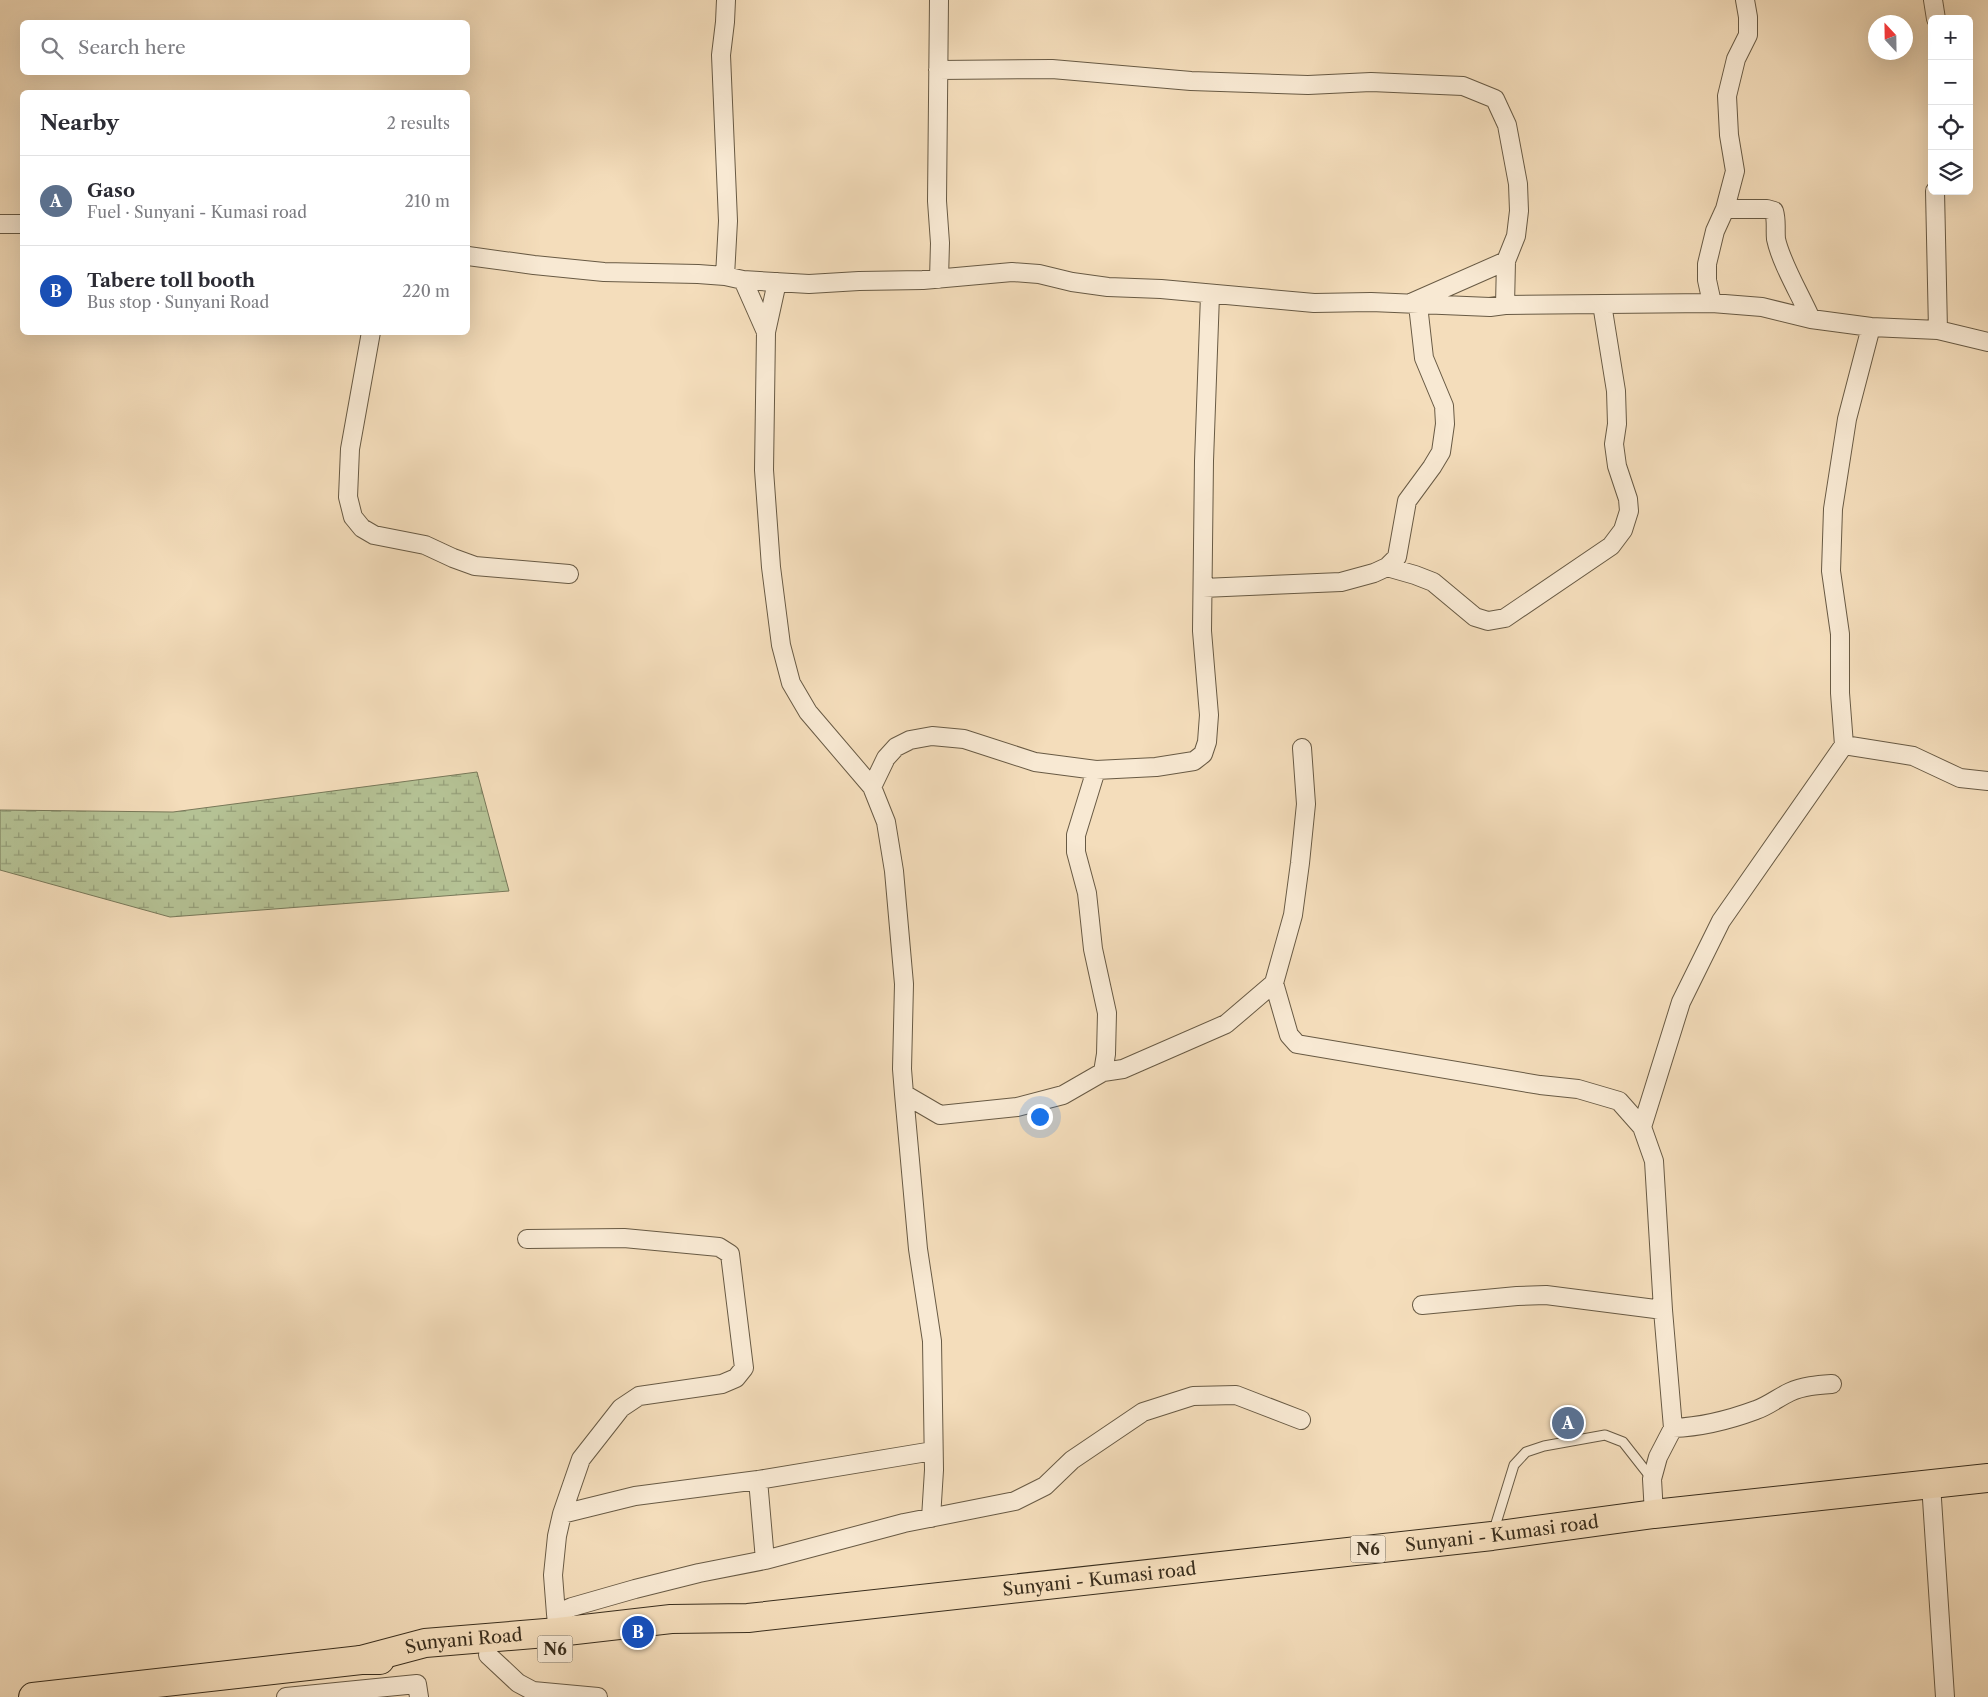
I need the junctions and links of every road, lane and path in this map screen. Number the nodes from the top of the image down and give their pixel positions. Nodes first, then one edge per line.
1 (726, 0) edge
2 (939, 0) edge
3 (1745, 0) edge
4 (1932, 0) edge
5 (1935, 15) edge
6 (938, 70) junction
7 (1935, 195) edge
8 (1725, 209) junction
9 (0, 224) edge
10 (20, 224) edge
11 (470, 256) edge
12 (1506, 261) junction
13 (725, 276) junction
14 (939, 279) junction
15 (742, 280) junction
16 (777, 282) junction
17 (1210, 295) junction
18 (1712, 303) junction
19 (1602, 304) junction
20 (1412, 305) junction
21 (1505, 305) junction
22 (1812, 319) junction
23 (1871, 327) junction
24 (1938, 330) junction
25 (766, 332) junction
26 (370, 335) edge
27 (1988, 342) edge
28 (1387, 567) junction
29 (569, 574) dead end
30 (1203, 588) junction
31 (1844, 746) junction
32 (1302, 748) dead end
33 (1096, 770) junction
34 (1988, 781) edge
35 (872, 787) junction
36 (1274, 983) junction
37 (1103, 1072) junction
38 (904, 1094) junction
39 (1642, 1127) junction
40 (527, 1239) dead end
41 (1422, 1304) dead end
42 (1663, 1310) junction
43 (1832, 1384) dead end
44 (1301, 1420) dead end
45 (1673, 1428) junction
46 (933, 1451) junction
47 (1988, 1478) edge
48 (1652, 1479) junction
49 (758, 1480) junction
50 (1931, 1484) junction
51 (562, 1514) junction
52 (1654, 1514) junction
53 (932, 1518) junction
54 (1492, 1536) junction
55 (765, 1560) junction
56 (748, 1618) junction
57 (557, 1623) junction
58 (488, 1655) junction
59 (361, 1660) junction
60 (33, 1697) edge
61 (286, 1697) edge
62 (419, 1697) edge
63 (598, 1697) edge
64 (1946, 1697) edge

1 - 13 street
2 - 6 street
3 - 8 street
4 - 5 street
6 - 12 street
6 - 14 street
7 - 24 street
8 - 18 street
8 - 22 street
9 - 10 street
11 - 13 street
12 - 20 street
12 - 21 street
13 - 15 street
14 - 16 street
14 - 17 street
15 - 16 street
15 - 25 street
16 - 25 street
17 - 20 street
17 - 30 street
18 - 19 street
18 - 22 street
19 - 21 street
19 - 28 street
20 - 21 street
20 - 28 street
22 - 23 street
23 - 24 street
23 - 31 street
24 - 27 street
25 - 35 street
26 - 29 street
28 - 30 street
30 - 33 street
31 - 34 street
31 - 39 street
32 - 36 street
33 - 35 street
33 - 37 street
35 - 38 street
36 - 37 street
36 - 39 street
37 - 38 street
38 - 46 street
39 - 42 street
40 - 51 street
41 - 42 street
42 - 45 street
43 - 45 street
44 - 53 street
45 - 48 street
46 - 49 street
46 - 53 street
47 - 50 main road, Sunyani - Kumasi road / N6
48 - 52 street
48 - 54 lane
49 - 51 street
49 - 55 street
50 - 52 main road, Sunyani - Kumasi road / N6
50 - 64 street
51 - 57 street
52 - 54 main road, Sunyani - Kumasi road / N6
53 - 55 street
54 - 56 main road, Sunyani - Kumasi road / N6
55 - 57 street
56 - 57 main road, Sunyani Road / N6
56 - 58 main road, Sunyani Road / N6
57 - 59 main road, Sunyani Road / N6
58 - 59 main road, Sunyani Road / N6
58 - 63 street
59 - 60 main road, N6
61 - 62 street

